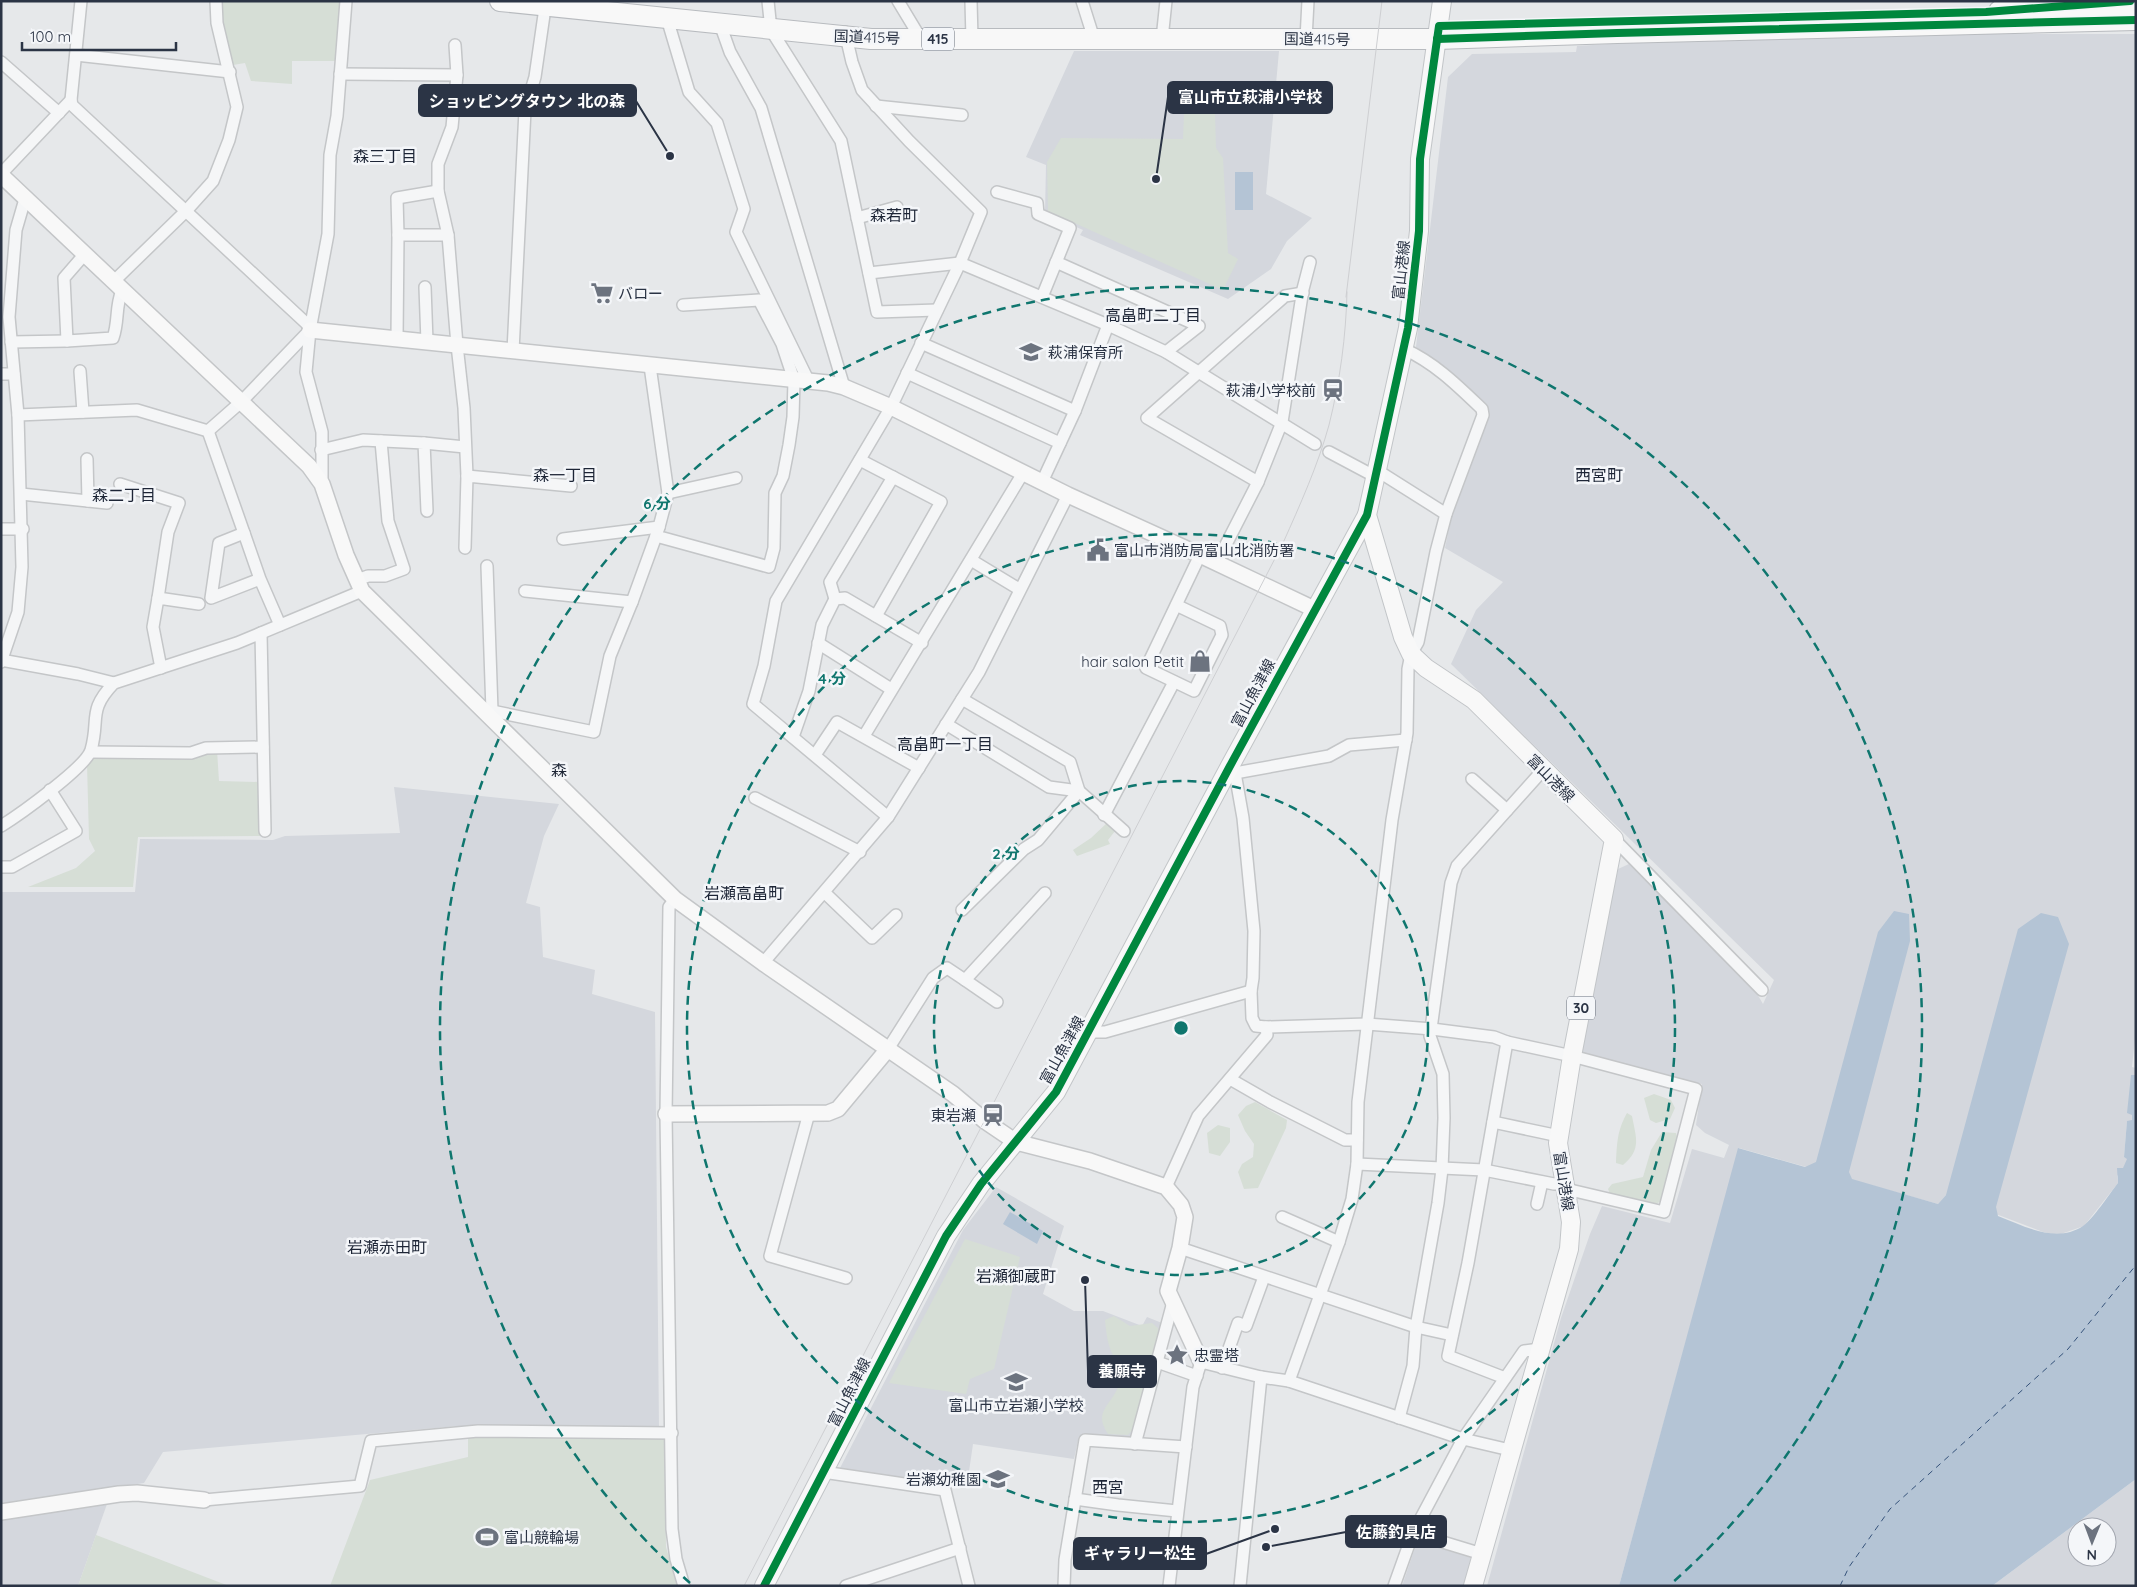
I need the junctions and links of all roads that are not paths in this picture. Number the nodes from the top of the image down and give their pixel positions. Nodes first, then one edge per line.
1 (81, 1) edge
2 (216, 1) edge
3 (346, 1) edge
4 (500, 1) edge
5 (608, 1) edge
6 (898, 1) edge
7 (971, 1) edge
8 (1082, 1) edge
9 (1166, 1) edge
10 (1308, 1) edge
11 (1442, 1) edge
12 (2130, 1) edge
13 (546, 4) edge
14 (665, 14) junction
15 (770, 17) edge
16 (719, 20) junction
17 (2136, 20) edge
18 (845, 33) junction
19 (972, 33) junction
20 (1092, 33) junction
21 (1162, 33) junction
22 (1306, 33) junction
23 (1438, 33) junction
24 (918, 34) junction
25 (455, 45) dead end
26 (76, 55) junction
27 (1, 62) edge
28 (230, 72) junction
29 (340, 74) junction
30 (457, 76) junction
31 (71, 100) junction
32 (876, 106) junction
33 (59, 113) junction
34 (962, 115) dead end
35 (1, 175) edge
36 (438, 191) junction
37 (997, 192) dead end
38 (25, 199) junction
39 (897, 207) dead end
40 (186, 211) junction
41 (857, 218) junction
42 (398, 235) junction
43 (448, 235) junction
44 (84, 255) junction
45 (1056, 262) junction
46 (1310, 262) dead end
47 (960, 263) junction
48 (869, 273) junction
49 (118, 286) junction
50 (425, 287) dead end
51 (1303, 293) junction
52 (1042, 297) junction
53 (683, 305) dead end
54 (937, 310) junction
55 (1108, 325) junction
56 (310, 330) junction
57 (398, 339) junction
58 (67, 341) junction
59 (11, 342) junction
60 (427, 342) junction
61 (921, 343) junction
62 (457, 345) junction
63 (1404, 349) junction
64 (513, 351) junction
65 (1166, 352) junction
66 (650, 366) junction
67 (80, 371) dead end
68 (907, 373) junction
69 (1200, 373) junction
70 (1, 374) edge
71 (14, 374) junction
72 (802, 381) junction
73 (844, 387) junction
74 (241, 402) junction
75 (891, 407) junction
76 (1075, 411) junction
77 (83, 412) junction
78 (18, 416) junction
79 (1282, 422) junction
80 (208, 431) junction
81 (381, 441) junction
82 (1060, 442) junction
83 (424, 443) junction
84 (1315, 444) dead end
85 (465, 447) junction
86 (321, 450) junction
87 (1329, 452) dead end
88 (87, 459) dead end
89 (860, 460) junction
90 (1022, 472) junction
91 (1377, 474) junction
92 (467, 476) junction
93 (893, 477) junction
94 (736, 478) dead end
95 (1042, 482) junction
96 (1258, 482) junction
97 (120, 484) dead end
98 (322, 484) junction
99 (571, 486) dead end
100 (668, 493) junction
101 (21, 494) junction
102 (1068, 495) junction
103 (88, 501) junction
104 (107, 503) dead end
105 (427, 511) dead end
106 (1446, 514) junction
107 (1367, 515) junction
108 (1, 528) edge
109 (23, 529) junction
110 (657, 532) junction
111 (244, 533) junction
112 (563, 539) dead end
113 (465, 548) dead end
114 (1200, 555) junction
115 (971, 560) junction
116 (1217, 562) junction
117 (487, 566) dead end
118 (260, 579) junction
119 (359, 586) junction
120 (1019, 589) junction
121 (526, 591) dead end
122 (158, 598) junction
123 (835, 598) junction
124 (632, 602) junction
125 (199, 604) dead end
126 (1176, 604) junction
127 (1314, 609) junction
128 (876, 616) junction
129 (280, 625) junction
130 (261, 633) junction
131 (922, 642) junction
132 (818, 643) junction
133 (1411, 654) junction
134 (1, 660) edge
135 (161, 668) junction
136 (1174, 682) junction
137 (114, 683) junction
138 (891, 689) junction
139 (962, 698) junction
140 (490, 713) junction
141 (946, 724) junction
142 (864, 736) junction
143 (793, 737) junction
144 (1406, 740) junction
145 (263, 747) junction
146 (91, 752) junction
147 (815, 755) junction
148 (919, 768) junction
149 (1233, 769) junction
150 (1543, 770) junction
151 (1472, 779) dead end
152 (50, 790) junction
153 (1079, 791) junction
154 (755, 798) dead end
155 (1507, 810) junction
156 (1104, 814) junction
157 (888, 818) junction
158 (1, 826) edge
159 (265, 830) dead end
160 (1124, 831) dead end
161 (1614, 839) junction
162 (860, 852) junction
163 (1, 866) edge
164 (825, 893) junction
165 (1045, 893) dead end
166 (675, 898) junction
167 (962, 910) dead end
168 (896, 915) dead end
169 (763, 963) junction
170 (965, 980) junction
171 (1762, 990) dead end
172 (1250, 991) junction
173 (997, 1002) dead end
174 (1368, 1024) junction
175 (1266, 1027) junction
176 (1432, 1028) junction
177 (1088, 1032) junction
178 (1507, 1042) junction
179 (888, 1049) junction
180 (1572, 1056) junction
181 (1230, 1079) junction
182 (809, 1113) junction
183 (666, 1114) junction
184 (1493, 1122) junction
185 (1559, 1136) junction
186 (1356, 1140) junction
187 (1016, 1142) junction
188 (1357, 1164) junction
189 (1442, 1169) junction
190 (1484, 1170) junction
191 (1542, 1182) junction
192 (1566, 1186) junction
193 (1166, 1187) junction
194 (1537, 1204) dead end
195 (1282, 1217) dead end
196 (1339, 1242) junction
197 (1180, 1248) junction
198 (1264, 1277) junction
199 (846, 1278) dead end
200 (1319, 1296) junction
201 (1173, 1302) junction
202 (1416, 1327) junction
203 (1452, 1335) junction
204 (1540, 1349) junction
205 (1157, 1362) junction
206 (1222, 1368) junction
207 (1199, 1369) junction
208 (1261, 1377) junction
209 (1505, 1378) junction
210 (1289, 1381) junction
211 (1399, 1418) junction
212 (672, 1433) junction
213 (1464, 1439) junction
214 (1135, 1444) junction
215 (1186, 1447) junction
216 (1510, 1450) junction
217 (823, 1472) junction
218 (1075, 1499) junction
219 (204, 1500) joint
220 (1177, 1510) junction
221 (1, 1512) edge
222 (1413, 1533) junction
223 (960, 1548) junction
224 (1482, 1554) junction
225 (767, 1585) edge
226 (684, 1586) edge
227 (846, 1586) edge
228 (969, 1586) edge
229 (1064, 1586) edge
230 (1169, 1586) edge
231 (1240, 1586) edge
232 (1394, 1586) edge
233 (1473, 1586) edge

1 - 26 street
2 - 28 street
3 - 29 street
4 - 13 highway, 国道415号 / 415
5 - 14 highway, 国道415号 / 415
6 - 24 street
7 - 19 street
8 - 20 street
9 - 21 street
10 - 22 street
11 - 23 main road, 富山港線
12 - 23 highway, 国道415号 / 415
13 - 14 highway, 国道415号 / 415
13 - 64 street
14 - 16 highway, 国道415号 / 415
14 - 72 street
15 - 16 highway, 国道415号 / 415
15 - 18 highway, 国道415号 / 415
15 - 41 street
16 - 73 street
17 - 23 highway, 国道415号 / 415
18 - 24 highway, 国道415号 / 415
18 - 32 street
19 - 20 highway, 国道415号 / 415
19 - 24 highway, 国道415号 / 415
20 - 21 highway, 国道415号 / 415
21 - 22 highway, 国道415号 / 415
22 - 23 highway, 国道415号 / 415
23 - 63 main road, 富山港線
25 - 30 street
26 - 28 street
26 - 31 street
27 - 33 street
28 - 40 street
29 - 30 street
29 - 56 street
30 - 36 street
31 - 33 street
31 - 40 street
32 - 34 street
32 - 47 street
33 - 35 street
35 - 38 street
36 - 42 street
36 - 43 street
37 - 45 street
38 - 44 street
38 - 59 street
39 - 41 street
40 - 49 street
40 - 56 street
41 - 48 street
42 - 43 street
42 - 57 street
43 - 62 street
44 - 49 street
44 - 58 street
45 - 52 street
45 - 65 street
46 - 51 street
47 - 48 street
47 - 52 street
47 - 54 street
48 - 54 street
49 - 58 street
49 - 74 street
50 - 60 street
51 - 69 street
51 - 79 street
52 - 55 street
53 - 72 street
54 - 61 street
55 - 65 street
55 - 76 street
56 - 57 street
56 - 74 street
56 - 86 street
57 - 60 street
58 - 59 street
59 - 71 street
60 - 62 street
61 - 68 street
61 - 76 street
62 - 64 street
62 - 85 street
63 - 91 main road, 富山港線
63 - 106 street
64 - 66 street
65 - 69 street
66 - 72 street
66 - 100 street
67 - 77 street
68 - 75 street
68 - 82 street
69 - 79 street
69 - 96 street
70 - 71 street
71 - 78 street
72 - 73 street
72 - 110 street
73 - 75 street
74 - 80 street
74 - 98 street
75 - 89 street
75 - 90 street
76 - 82 street
77 - 78 street
77 - 80 street
78 - 101 street
79 - 84 street
79 - 96 street
80 - 111 street
81 - 83 street
81 - 86 street
81 - 119 street
82 - 95 street
83 - 85 street
83 - 105 street
85 - 92 street
86 - 98 street
87 - 91 street
88 - 103 street
89 - 93 street
89 - 143 street
90 - 95 street
90 - 115 street
91 - 106 street
91 - 107 main road, 富山港線
92 - 99 street
92 - 113 street
93 - 123 street
93 - 128 street
94 - 100 street
95 - 102 street
96 - 116 street
97 - 122 street
98 - 119 street
100 - 110 street
101 - 103 street
101 - 109 street
102 - 114 street
102 - 120 street
103 - 104 street
106 - 133 street
107 - 127 main road, 富山魚津線
107 - 133 main road, 富山港線
108 - 109 street
109 - 134 street
110 - 112 street
110 - 124 street
111 - 118 street
111 - 118 street
114 - 116 street
114 - 126 street
115 - 120 street
115 - 131 street
116 - 127 street
117 - 140 street
118 - 129 street
119 - 129 street
119 - 140 street
120 - 139 street
121 - 124 street
122 - 125 street
122 - 135 street
123 - 128 street
123 - 132 street
124 - 140 street
126 - 136 street
126 - 136 street
127 - 149 main road, 富山魚津線
128 - 131 street
129 - 130 street
130 - 135 street
130 - 145 street
131 - 138 street
132 - 138 street
132 - 143 street
133 - 144 street
133 - 150 main road, 富山港線
134 - 137 street
135 - 137 street
136 - 156 street
137 - 146 street
138 - 142 street
139 - 141 street
139 - 153 street
140 - 166 street
141 - 148 street
141 - 153 street
142 - 147 street
142 - 148 street
143 - 147 street
144 - 149 street
144 - 174 street
145 - 146 street
145 - 159 street
146 - 152 street
147 - 157 street
148 - 157 street
149 - 172 street
149 - 177 main road, 富山魚津線
150 - 155 street
150 - 161 main road, 富山港線
151 - 155 street
152 - 158 street
152 - 163 street
153 - 156 street
153 - 167 street
154 - 162 street
155 - 176 street
156 - 160 street
157 - 162 street
161 - 171 street
161 - 180 main road, 富山港線 / 30
162 - 164 street
164 - 168 street
164 - 169 street
165 - 170 street
166 - 169 street
166 - 183 street
169 - 179 street
170 - 173 street
170 - 179 street
172 - 175 street
172 - 177 street
174 - 175 street
174 - 176 street
174 - 186 street
175 - 181 street
176 - 178 street
176 - 189 street
177 - 187 main road, 富山魚津線
178 - 180 street
178 - 184 street
179 - 182 street
179 - 187 street
180 - 185 main road, 富山港線 / 30
180 - 192 street
181 - 186 street
181 - 193 street
182 - 183 street
182 - 199 street
183 - 212 street
184 - 185 street
184 - 190 street
185 - 192 main road, 富山港線 / 30
186 - 188 street
187 - 193 street
187 - 217 main road, 富山魚津線
188 - 189 street
188 - 196 street
189 - 190 street
189 - 202 street
190 - 191 street
190 - 203 street
191 - 192 street
191 - 194 street
192 - 204 main road, 富山港線 / 30
193 - 197 street
195 - 196 street
196 - 200 street
197 - 198 street
197 - 201 street
198 - 200 street
198 - 206 street
200 - 202 street
200 - 210 street
201 - 205 street
201 - 207 street
202 - 203 street
202 - 211 street
203 - 209 street
204 - 209 street
204 - 216 main road, 富山港線 / 30
205 - 207 street
205 - 214 street
206 - 207 street
206 - 208 street
207 - 215 street
208 - 210 street
208 - 231 street
209 - 213 street
210 - 211 street
211 - 213 street
212 - 219 street
212 - 226 street
213 - 216 street
213 - 222 street
214 - 215 street
214 - 218 street
215 - 220 street
216 - 224 main road, 富山港線 / 30
217 - 223 street
217 - 225 main road, 富山魚津線
218 - 220 street
218 - 229 street
219 - 221 street
220 - 230 street
222 - 224 street
222 - 232 street
223 - 227 street
223 - 228 street
224 - 233 main road, 富山港線 / 30

